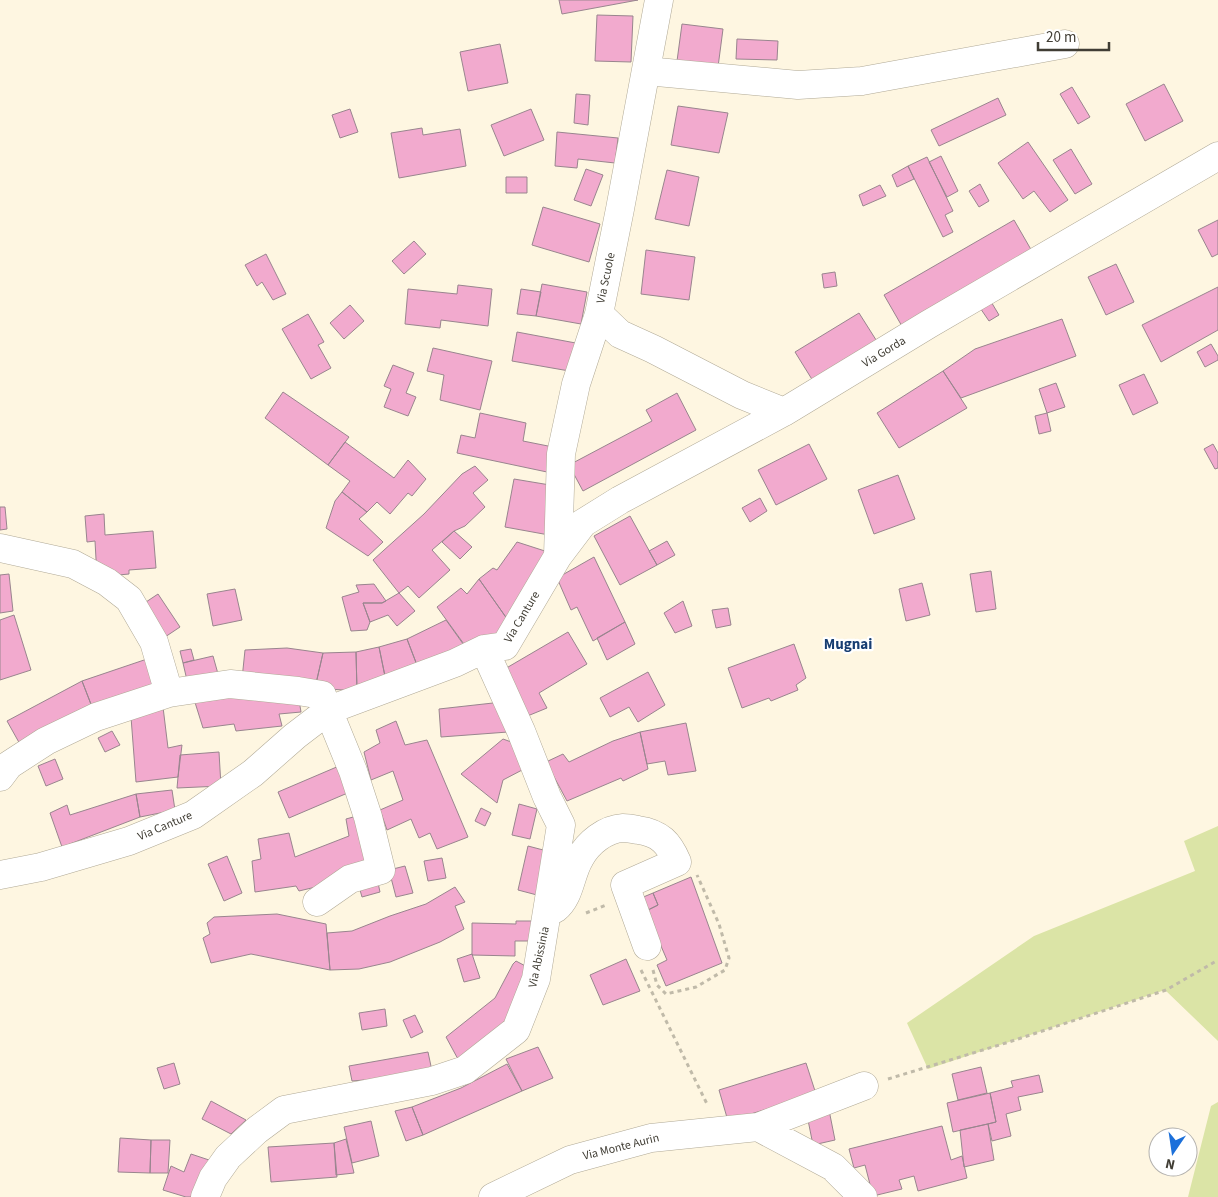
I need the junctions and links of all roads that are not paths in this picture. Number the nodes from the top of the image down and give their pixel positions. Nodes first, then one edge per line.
1 (659, 0) edge
2 (1065, 44) dead end
3 (646, 71) junction
4 (1218, 156) edge
5 (598, 314) junction
6 (784, 412) junction
7 (0, 548) edge
8 (558, 556) junction
9 (484, 649) junction
10 (169, 693) junction
11 (329, 710) junction
12 (0, 777) edge
13 (0, 875) edge
14 (317, 902) dead end
15 (547, 914) junction
16 (643, 957) road end
17 (864, 1086) road end
18 (758, 1127) junction
19 (205, 1197) edge
20 (493, 1197) edge
21 (863, 1197) edge

1 - 3 street, Via Scuole
2 - 3 street
3 - 5 street, Via Scuole
4 - 6 street, Via Gorda
5 - 6 street
5 - 8 street, Via Scuole
6 - 8 street, Via Gorda
7 - 10 street
8 - 9 street, Via Canture
9 - 11 street, Via Canture
9 - 15 street, Via Abissinia
10 - 11 street
10 - 12 street
11 - 13 street, Via Canture
11 - 14 street
15 - 16 street
15 - 19 street, Via Abissinia
17 - 18 street, Via Monte Aurin
18 - 20 street, Via Monte Aurin
18 - 21 street

